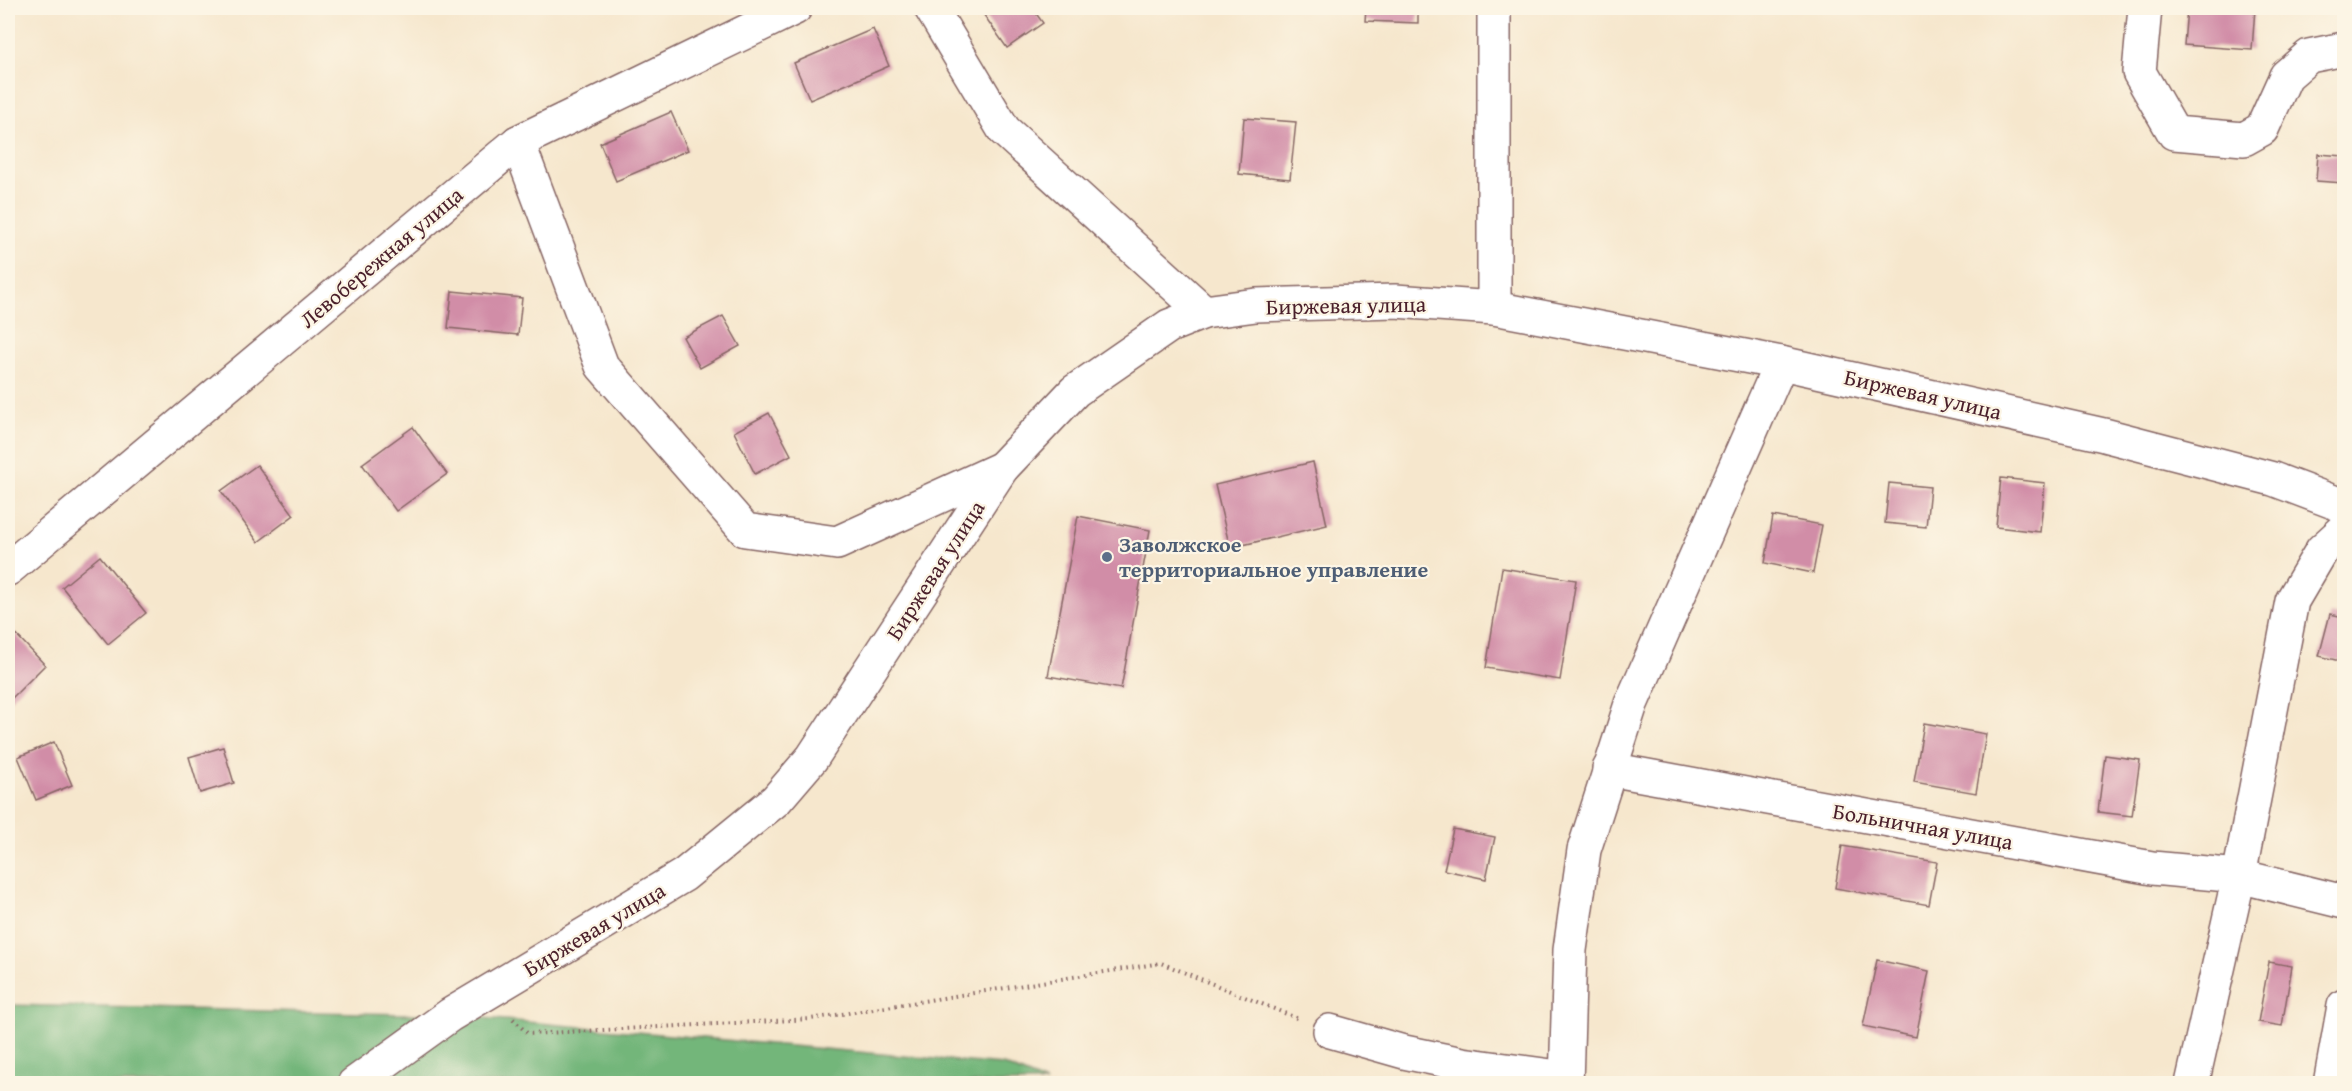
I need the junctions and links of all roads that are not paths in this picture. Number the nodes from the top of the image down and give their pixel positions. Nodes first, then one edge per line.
1 (795, 8) edge
2 (931, 8) edge
3 (1494, 8) edge
4 (2145, 8) edge
5 (2344, 49) edge
6 (518, 142) junction
7 (1494, 308) junction
8 (1204, 312) junction
9 (1781, 363) junction
10 (1002, 468) junction
11 (2344, 506) edge
12 (2344, 530) edge
13 (8, 569) edge
14 (1609, 769) junction
15 (2239, 876) junction
16 (2344, 902) edge
17 (2344, 1006) edge
18 (1330, 1031) road end
19 (1566, 1081) edge
20 (354, 1083) edge
21 (2192, 1083) edge
22 (2330, 1083) edge

1 - 6 street, Левобережная улица
2 - 8 street
3 - 7 street
4 - 5 street
6 - 10 street
6 - 13 street, Левобережная улица
7 - 8 street, Биржевая улица
7 - 9 street, Биржевая улица
8 - 10 street, Биржевая улица
9 - 11 street, Биржевая улица
9 - 14 street
10 - 20 street, Биржевая улица
12 - 15 street
14 - 15 street, Больничная улица
14 - 19 street
15 - 16 street, Больничная улица
15 - 21 street
17 - 22 street
18 - 19 street

